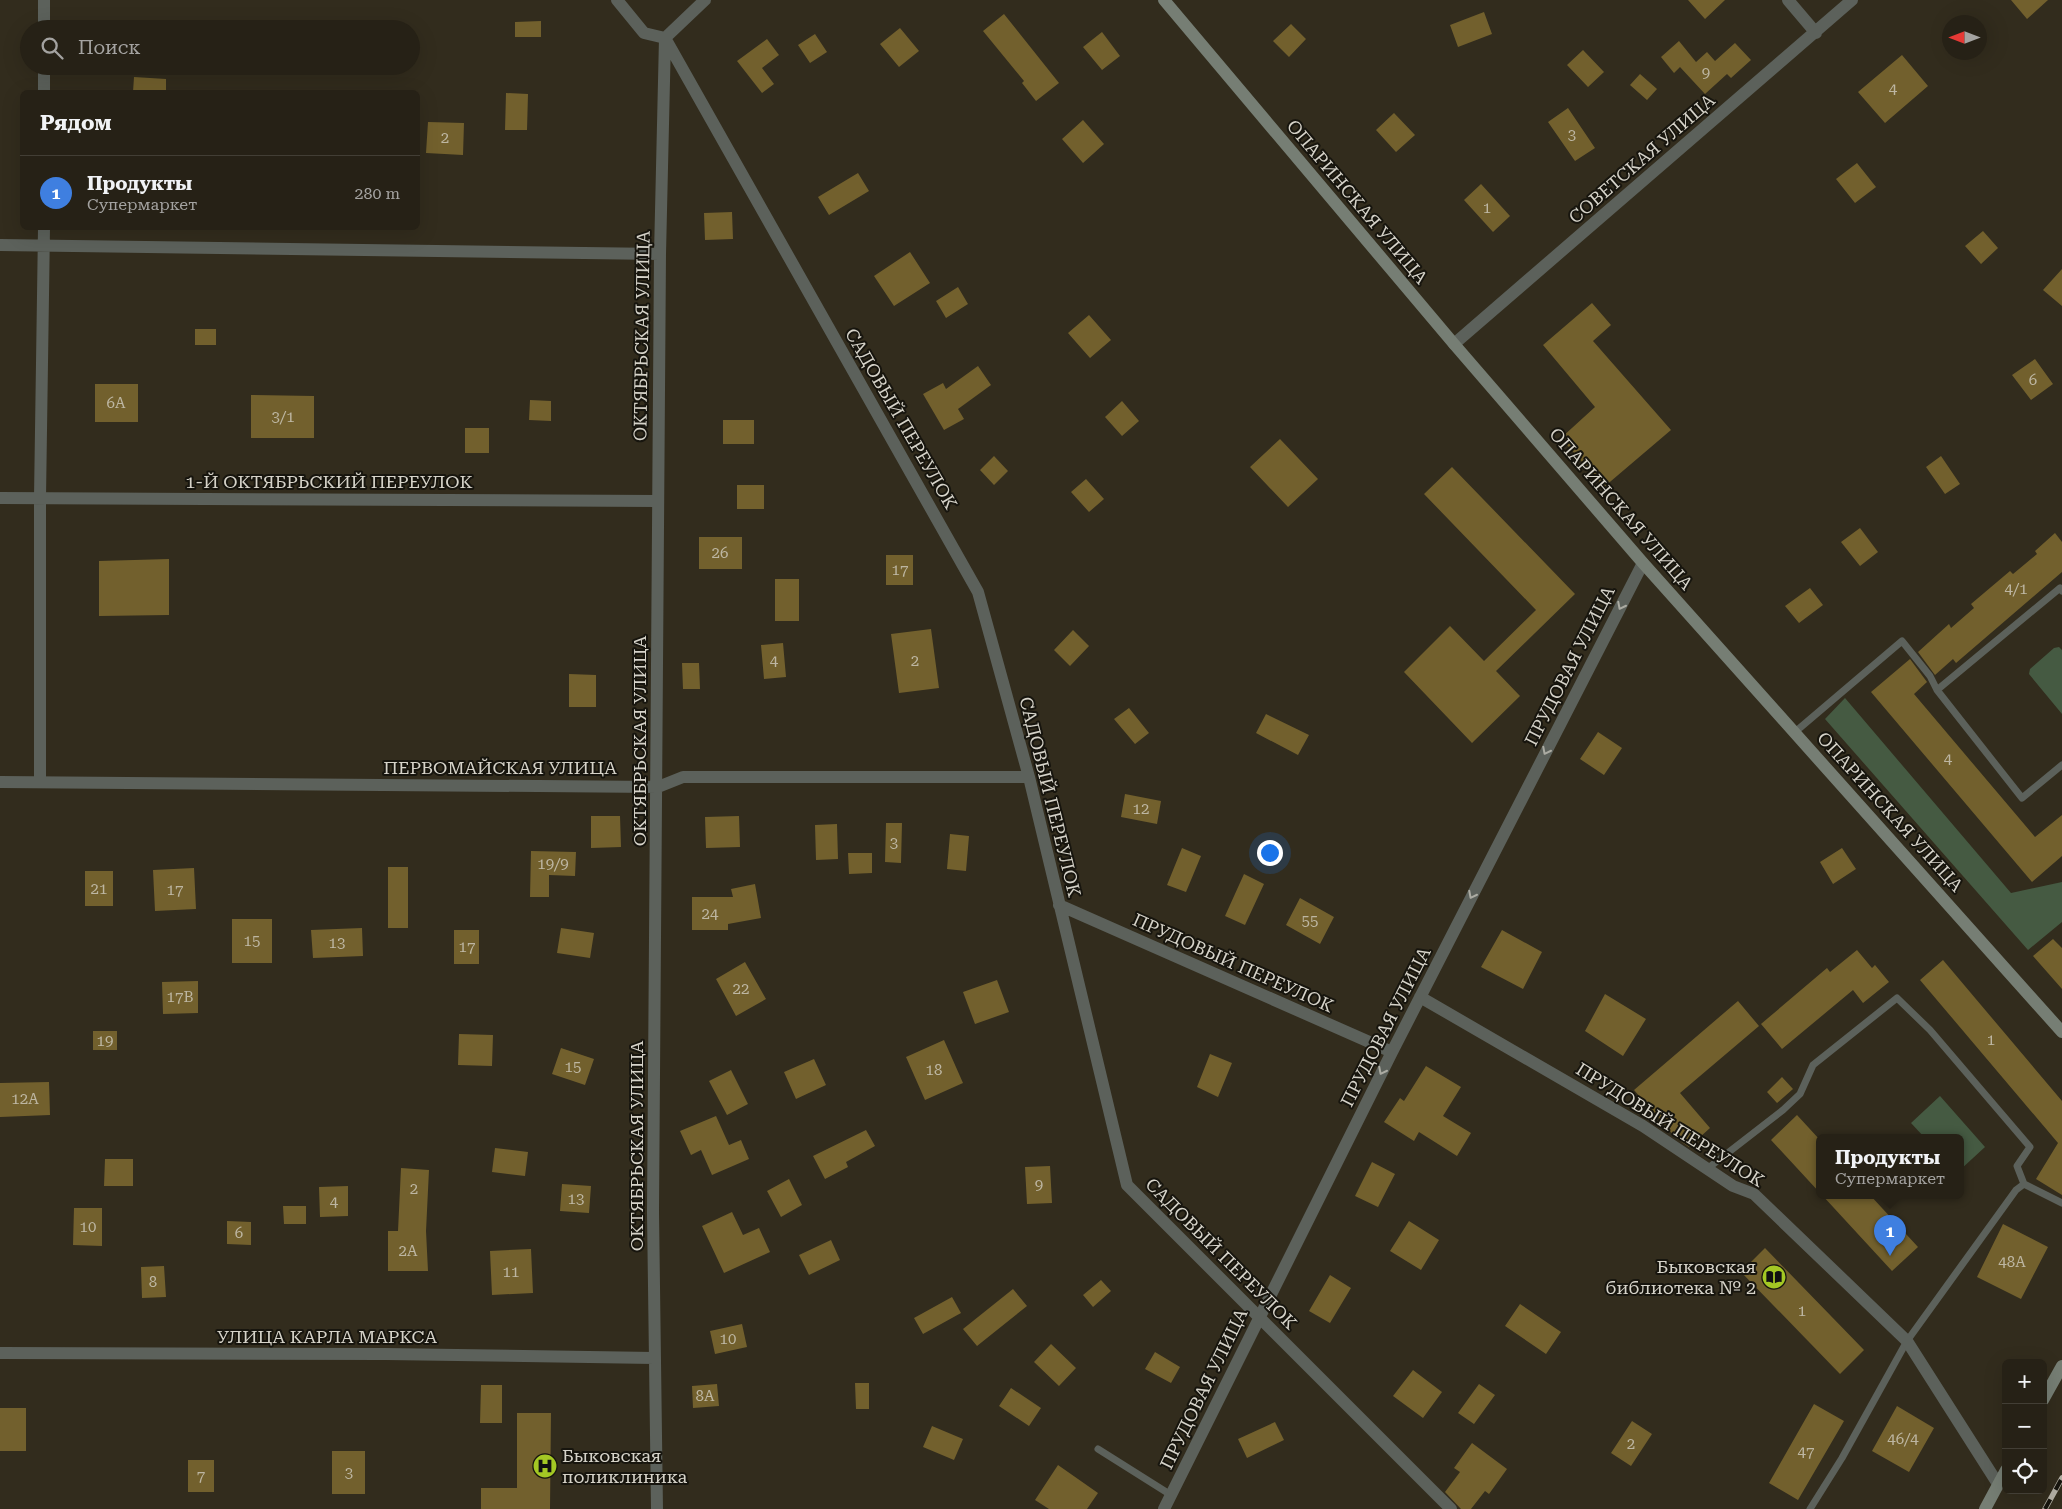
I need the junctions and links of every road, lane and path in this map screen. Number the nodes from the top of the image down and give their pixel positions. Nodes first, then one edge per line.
1 (44, 0) edge
2 (617, 0) edge
3 (705, 0) edge
4 (1164, 0) edge
5 (1788, 0) edge
6 (1852, 0) edge
7 (44, 20) edge
8 (1816, 32) junction
9 (665, 38) junction
10 (44, 75) edge
11 (44, 90) edge
12 (44, 230) edge
13 (0, 245) edge
14 (44, 246) junction
15 (660, 254) junction
16 (1454, 344) junction
17 (0, 498) edge
18 (40, 498) junction
19 (658, 501) junction
20 (1643, 563) junction
21 (2062, 590) edge
22 (1937, 690) junction
23 (1795, 732) junction
24 (2062, 765) edge
25 (1028, 777) junction
26 (0, 782) edge
27 (40, 782) junction
28 (658, 787) junction
29 (1060, 905) junction
30 (1420, 997) junction
31 (2062, 1032) edge
32 (1392, 1052) junction
33 (1708, 1169) junction
34 (2024, 1184) junction
35 (2062, 1203) edge
36 (1260, 1316) junction
37 (1907, 1341) junction
38 (0, 1353) edge
39 (654, 1358) junction
40 (2062, 1366) edge
41 (2047, 1393) edge
42 (1098, 1449) dead end
43 (2002, 1477) edge
44 (1998, 1484) junction
45 (1171, 1495) junction
46 (657, 1509) edge
47 (1164, 1509) edge
48 (1450, 1509) edge
49 (1810, 1509) edge
50 (1985, 1509) edge

1 - 7 street
2 - 9 street
3 - 9 street
4 - 16 main road, ОПАРИНСКАЯ УЛИЦА
5 - 8 street
6 - 8 street, СОВЕТСКАЯ УЛИЦА
8 - 16 street, СОВЕТСКАЯ УЛИЦА
9 - 15 street, ОКТЯБРЬСКАЯ УЛИЦА
9 - 25 street, САДОВЫЙ ПЕРЕУЛОК
10 - 11 street
12 - 14 street
13 - 14 street
14 - 15 street
14 - 18 street
15 - 19 street, ОКТЯБРЬСКАЯ УЛИЦА
16 - 20 main road, ОПАРИНСКАЯ УЛИЦА
17 - 18 street, 1-Й ОКТЯБРЬСКИЙ ПЕРЕУЛОК
18 - 19 street, 1-Й ОКТЯБРЬСКИЙ ПЕРЕУЛОК
18 - 27 street
19 - 28 street, ОКТЯБРЬСКАЯ УЛИЦА
20 - 23 main road, ОПАРИНСКАЯ УЛИЦА
20 -> 30 street, ПРУДОВАЯ УЛИЦА
21 - 22 lane
22 - 23 lane
22 - 24 lane
23 - 31 main road, ОПАРИНСКАЯ УЛИЦА
25 - 28 street, ПЕРВОМАЙСКАЯ УЛИЦА
25 - 29 street, САДОВЫЙ ПЕРЕУЛОК
26 - 27 street, ПЕРВОМАЙСКАЯ УЛИЦА
27 - 28 street, ПЕРВОМАЙСКАЯ УЛИЦА
28 - 39 street, ОКТЯБРЬСКАЯ УЛИЦА
29 - 32 street, ПРУДОВЫЙ ПЕРЕУЛОК
29 - 36 street, САДОВЫЙ ПЕРЕУЛОК
30 - 32 street, ПРУДОВАЯ УЛИЦА
30 - 33 street, ПРУДОВЫЙ ПЕРЕУЛОК
32 -> 36 street, ПРУДОВАЯ УЛИЦА
33 - 34 lane
33 - 37 street, ПРУДОВЫЙ ПЕРЕУЛОК
34 - 35 lane
34 - 37 lane
36 - 45 street, ПРУДОВАЯ УЛИЦА
36 - 48 street, САДОВЫЙ ПЕРЕУЛОК
37 - 44 street, ПРУДОВЫЙ ПЕРЕУЛОК
37 - 49 lane
38 - 39 street, УЛИЦА КАРЛА МАРКСА
39 - 46 street, ОКТЯБРЬСКАЯ УЛИЦА
40 - 41 main road
42 - 45 lane
43 - 44 main road
44 - 50 main road
45 - 47 street, ПРУДОВАЯ УЛИЦА

